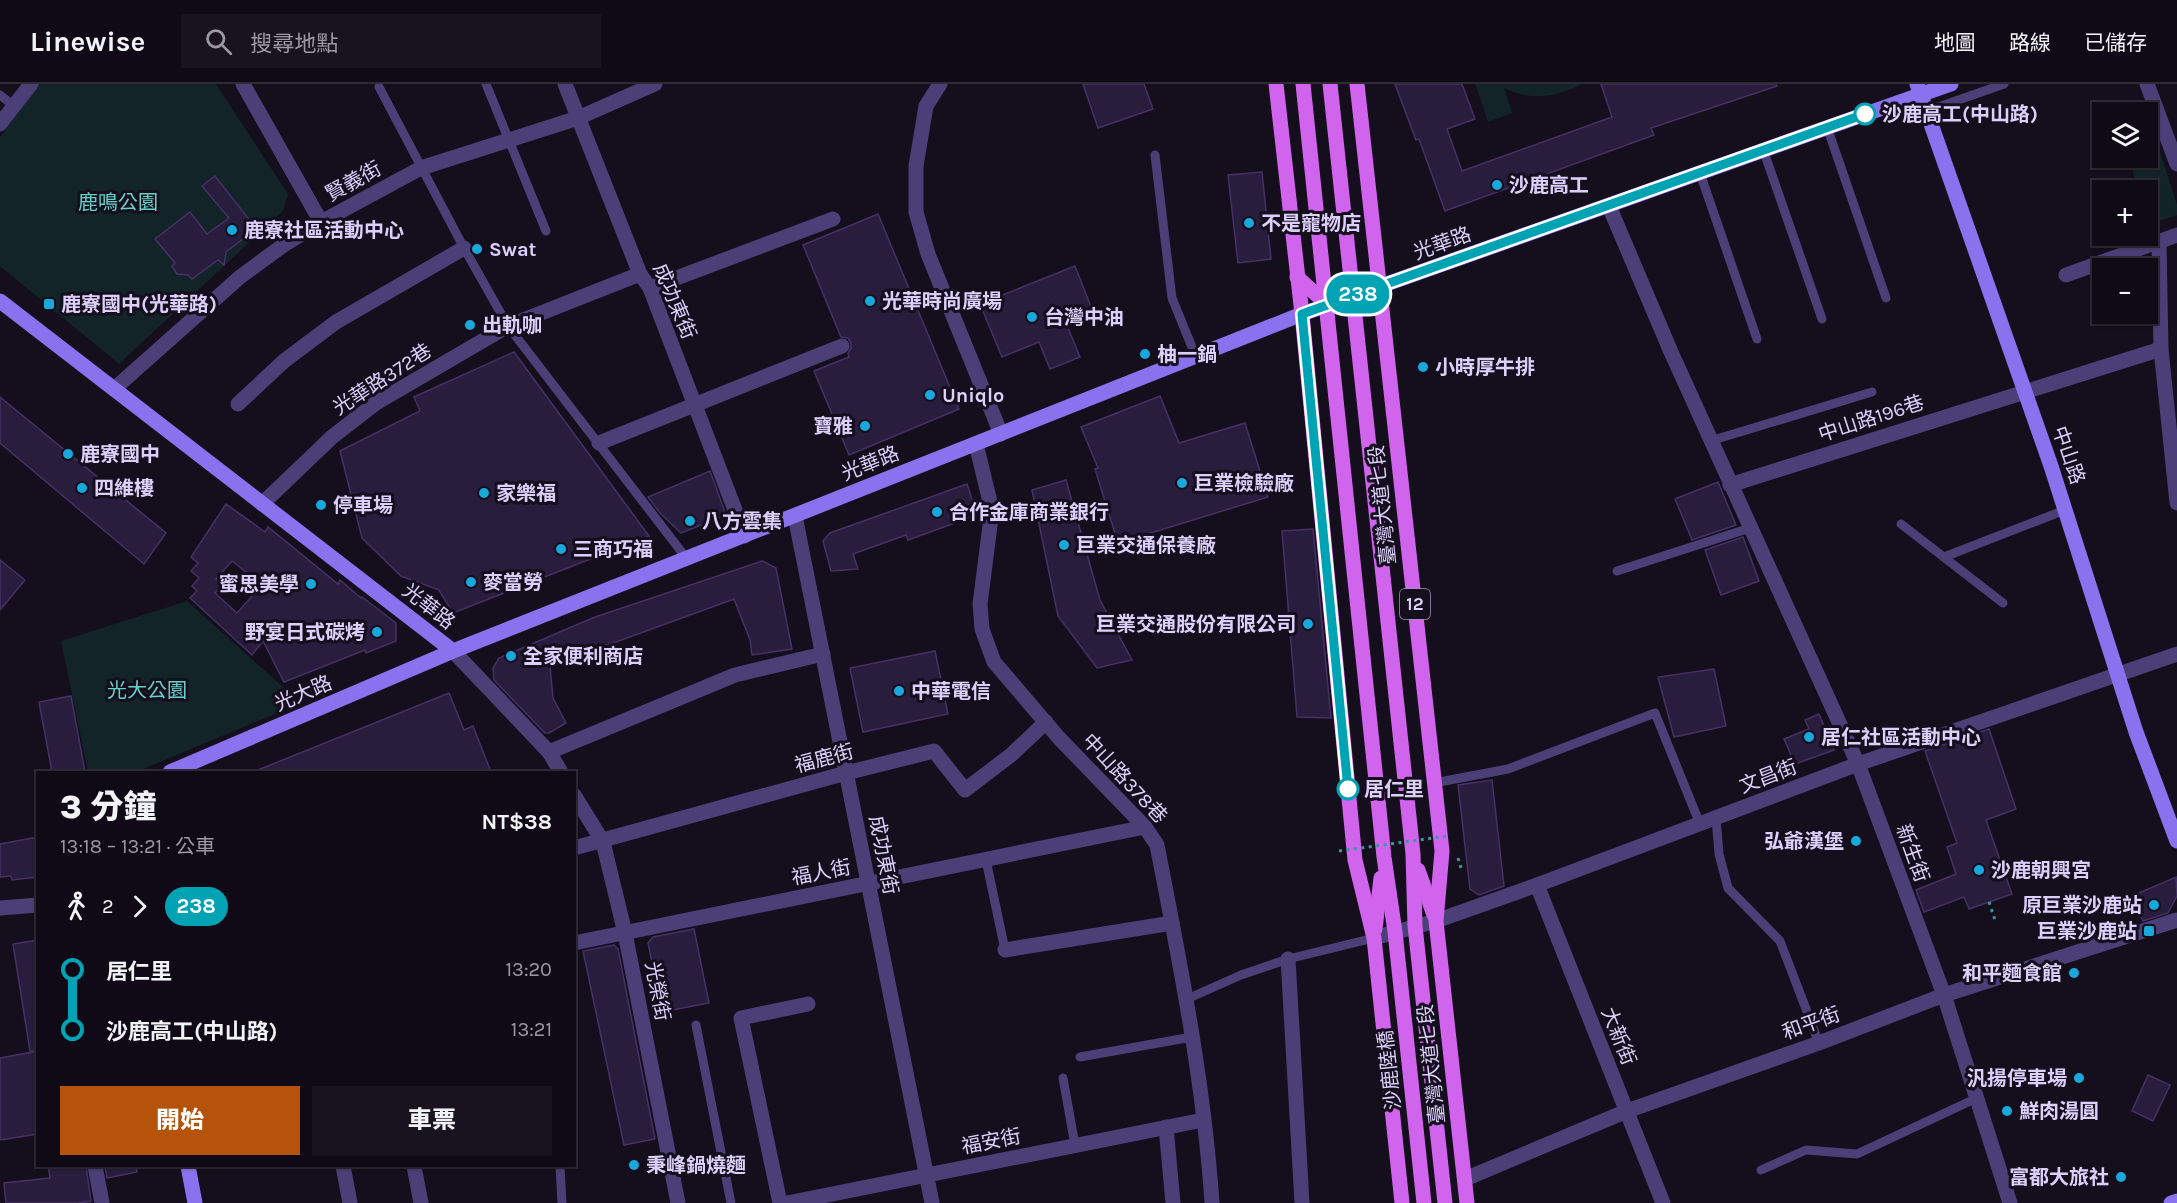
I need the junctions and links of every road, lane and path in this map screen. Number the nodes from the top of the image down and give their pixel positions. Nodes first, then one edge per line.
1 (31, 84) edge
2 (243, 84) edge
3 (486, 84) edge
4 (565, 84) edge
5 (655, 84) edge
6 (940, 84) edge
7 (1276, 84) edge
8 (1303, 84) edge
9 (1330, 84) edge
10 (1357, 84) edge
11 (1917, 84) edge
12 (1952, 84) edge
13 (2004, 84) edge
14 (2147, 84) edge
15 (379, 87) dead end
16 (0, 95) edge
17 (14, 106) junction
18 (1927, 111) junction
19 (578, 118) junction
20 (0, 124) edge
21 (1827, 127) junction
22 (509, 140) junction
23 (2173, 140) edge
24 (1763, 149) junction
25 (1155, 155) dead end
26 (2177, 164) edge
27 (421, 168) junction
28 (1700, 173) junction
29 (1609, 206) junction
30 (833, 219) dead end
31 (321, 222) junction
32 (546, 231) dead end
33 (2177, 235) edge
34 (2159, 242) junction
35 (464, 248) junction
36 (640, 274) junction
37 (2066, 275) dead end
38 (1298, 276) junction
39 (1380, 287) junction
40 (650, 288) junction
41 (1354, 296) junction
42 (1886, 298) dead end
43 (0, 301) edge
44 (1328, 305) junction
45 (1302, 314) junction
46 (1822, 319) dead end
47 (508, 326) junction
48 (1757, 339) dead end
49 (842, 346) dead end
50 (2161, 349) junction
51 (1196, 357) junction
52 (114, 388) junction
53 (1872, 392) dead end
54 (2025, 392) junction
55 (238, 404) dead end
56 (694, 405) junction
57 (1001, 434) junction
58 (1710, 441) junction
59 (599, 443) junction
60 (976, 444) junction
61 (1730, 485) junction
62 (2177, 502) edge
63 (262, 504) junction
64 (2066, 510) junction
65 (795, 516) junction
66 (1901, 524) dead end
67 (1750, 528) junction
68 (745, 536) junction
69 (1944, 557) junction
70 (687, 559) junction
71 (1617, 571) dead end
72 (2003, 603) dead end
73 (453, 651) junction
74 (823, 654) junction
75 (2177, 654) edge
76 (2119, 675) junction
77 (1046, 722) junction
78 (549, 752) junction
79 (1858, 764) junction
80 (172, 771) edge
81 (560, 771) edge
82 (846, 773) junction
83 (1434, 783) junction
84 (576, 798) edge
85 (1716, 818) junction
86 (1700, 824) junction
87 (1145, 827) junction
88 (1448, 836) dead end
89 (2177, 841) edge
90 (603, 842) junction
91 (576, 848) edge
92 (1339, 851) dead end
93 (1413, 854) junction
94 (1384, 857) junction
95 (986, 860) junction
96 (868, 884) junction
97 (1537, 885) junction
98 (1989, 902) dead end
99 (36, 905) edge
100 (0, 908) edge
101 (2177, 920) edge
102 (1436, 921) junction
103 (1172, 923) junction
104 (1996, 923) dead end
105 (1415, 926) junction
106 (1395, 932) junction
107 (625, 933) junction
108 (1374, 938) junction
109 (576, 943) edge
110 (1005, 950) joint
111 (1288, 958) junction
112 (1944, 995) junction
113 (1187, 999) junction
114 (808, 1004) dead end
115 (696, 1025) dead end
116 (1192, 1037) junction
117 (1819, 1043) junction
118 (1080, 1057) dead end
119 (1063, 1078) dead end
120 (1977, 1098) junction
121 (1627, 1111) junction
122 (1203, 1119) junction
123 (1166, 1128) junction
124 (1075, 1145) junction
125 (95, 1167) edge
126 (188, 1167) edge
127 (343, 1167) edge
128 (414, 1167) edge
129 (560, 1167) edge
130 (1761, 1170) dead end
131 (927, 1175) junction
132 (1465, 1179) junction
133 (2177, 1201) edge
134 (102, 1203) edge
135 (195, 1203) edge
136 (350, 1203) edge
137 (421, 1203) edge
138 (562, 1203) edge
139 (678, 1203) edge
140 (731, 1203) edge
141 (780, 1203) edge
142 (787, 1203) edge
143 (932, 1203) edge
144 (1173, 1203) edge
145 (1212, 1203) edge
146 (1302, 1203) edge
147 (1402, 1203) edge
148 (1424, 1203) edge
149 (1445, 1203) edge
150 (1467, 1203) edge
151 (1663, 1203) edge
152 (2010, 1203) edge
153 (2171, 1203) edge

1 - 17 street
2 - 31 street
3 - 22 lane
4 - 19 street, 成功東街
5 - 19 street, 賢義街
6 - 57 street
7 - 38 main road, 臺灣大道七段
8 - 44 main road, 臺灣大道七段
9 - 41 main road, 臺灣大道七段 / 12
10 - 39 main road, 臺灣大道七段 / 12
11 - 18 street, 中山路
12 - 21 street, 光華路, bridge
13 - 18 lane
14 - 23 street
15 - 27 lane
16 - 17 lane
17 - 20 street
18 - 54 street, 中山路
19 - 22 street, 賢義街
19 - 36 street, 成功東街
21 - 24 street, 光華路
21 - 42 lane
22 - 27 street, 賢義街
22 - 32 lane
23 - 26 street
24 - 28 street, 光華路
24 - 46 lane
25 - 51 lane
27 - 31 street, 賢義街
27 - 35 lane
28 - 29 street, 光華路
28 - 48 lane
29 - 39 street, 光華路
29 - 58 street, 新生街
30 - 40 street
31 - 52 street, 賢義街
33 - 34 street
34 - 37 street
34 - 50 street
35 - 47 lane
35 - 55 street
36 - 40 street, 成功東街
36 - 47 street, 光華路372巷
38 - 44 main road
38 - 45 main road, 臺灣大道七段
39 - 41 street, 光華路
39 - 83 main road, 臺灣大道七段 / 12
40 - 56 street, 成功東街
41 - 44 street, 光華路
41 - 93 main road, 臺灣大道七段 / 12
43 - 52 street, 光華路
44 - 45 street, 光華路
44 - 94 main road, 臺灣大道七段
45 - 51 street, 光華路
45 - 108 main road, 臺灣大道七段
47 - 59 lane
47 - 63 street, 光華路372巷
49 - 56 street
50 - 54 street, 中山路196巷
50 - 62 street
51 - 57 street, 光華路
52 - 63 street, 光華路
53 - 58 lane
54 - 61 street, 中山路196巷
54 - 64 street, 中山路
56 - 59 street
56 - 68 street, 成功東街
57 - 60 street, 光華路
58 - 61 street, 新生街
59 - 70 lane
60 - 65 street, 光華路
60 - 77 street, 中山路378巷
61 - 67 street, 新生街
63 - 73 street, 光華路
64 - 69 lane
64 - 76 street, 中山路
65 - 68 street, 光華路
65 - 74 street, 成功東街
66 - 69 lane
67 - 71 lane
67 - 79 street, 新生街
68 - 70 street, 光華路
69 - 72 lane
70 - 73 street, 光華路
73 - 78 street
73 - 80 street, 光大路
74 - 78 street
74 - 82 street, 成功東街
75 - 76 street, 文昌街
76 - 79 street, 文昌街
76 - 89 street, 中山路
77 - 82 street, 福鹿街
77 - 87 street, 中山路378巷
78 - 81 street
79 - 85 street, 文昌街
79 - 112 street, 新生街
82 - 90 street, 福鹿街
82 - 96 street, 成功東街
83 - 86 lane
83 - 102 main road, 臺灣大道七段 / 12
84 - 90 street, 光榮街
85 - 86 street, 文昌街
85 - 117 lane
86 - 97 street, 文昌街
87 - 95 street, 福人街
87 - 103 street, 中山路378巷
88 - 92 path, bridge
90 - 91 street, 福鹿街
90 - 107 street, 光榮街
93 - 102 main road, 臺灣大道七段 / 12
93 - 105 main road, 臺灣大道七段 / 12
94 - 106 main road, 臺灣大道七段
94 - 108 main road, 臺灣大道七段
95 - 96 street, 福人街
95 - 110 lane
96 - 107 street, 福人街
96 - 131 street, 成功東街
97 - 102 street, 文昌街
97 - 121 street, 大新街
98 - 104 path
99 - 100 street
101 - 112 street, 和平街
102 - 105 street, 文昌街
102 - 132 main road, 臺灣大道七段 / 12
103 - 110 street
103 - 113 street, 中山路378巷
105 - 106 street, 文昌街
105 - 149 main road, 12
106 - 108 street, 文昌街
106 - 148 main road, 沙鹿陸橋
107 - 109 street, 福人街
107 - 139 street, 光榮街
108 - 111 lane
108 - 147 main road, 臺灣大道七段
111 - 113 lane
111 - 146 street
112 - 117 street, 和平街
112 - 120 street, 新生街
113 - 116 street, 中山路378巷
114 - 141 street
115 - 140 lane
116 - 118 lane
116 - 122 street, 中山路378巷
117 - 121 street, 和平街
119 - 124 lane
120 - 130 lane
120 - 152 street, 新生街
121 - 132 street, 和平街
121 - 151 street, 大新街
122 - 123 street, 福安街
122 - 145 street, 中山路378巷
123 - 124 street, 福安街
123 - 144 street
124 - 131 street, 福安街
125 - 134 street
126 - 135 street
127 - 136 street
128 - 137 street
129 - 138 lane
131 - 142 street, 福安街
131 - 143 street, 成功東街
132 - 150 main road, 臺灣大道七段 / 12
133 - 153 street

